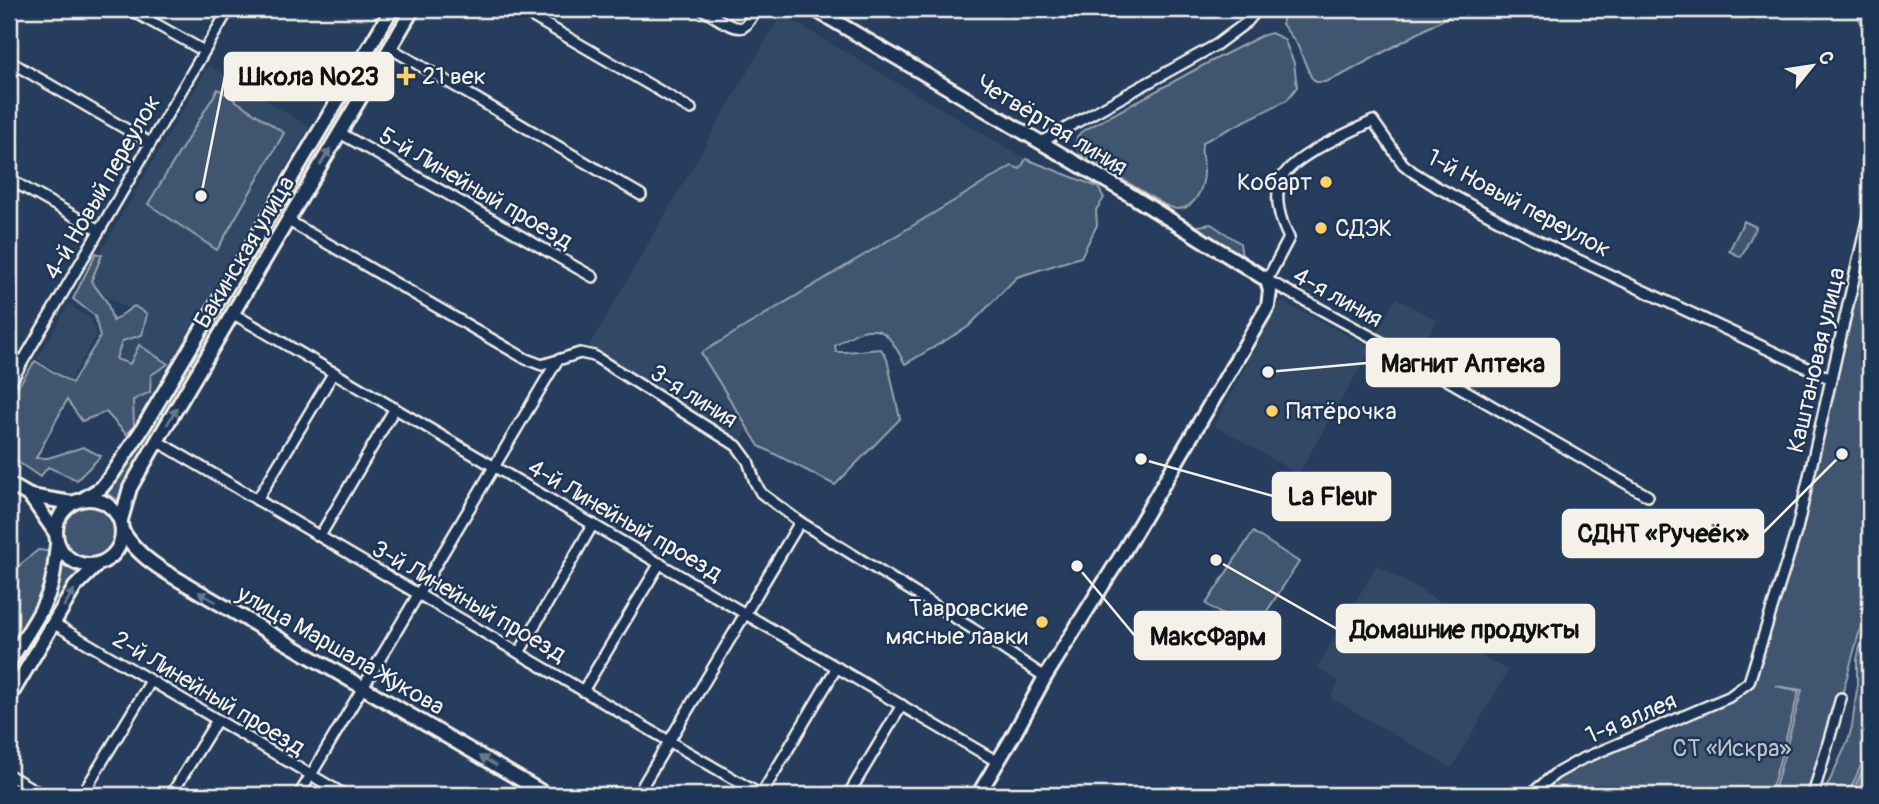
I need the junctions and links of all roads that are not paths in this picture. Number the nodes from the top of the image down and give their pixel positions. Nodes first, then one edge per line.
1 (129, 9) edge
2 (229, 9) edge
3 (391, 9) edge
4 (413, 9) edge
5 (519, 9) edge
6 (702, 9) edge
7 (756, 9) edge
8 (814, 9) edge
9 (1258, 9) edge
10 (390, 48) junction
11 (204, 51) junction
12 (9, 61) edge
13 (350, 79) junction
14 (366, 88) junction
15 (691, 108) dead end
16 (340, 133) junction
17 (1041, 142) junction
18 (150, 143) junction
19 (9, 180) edge
20 (641, 195) dead end
21 (1870, 208) edge
22 (287, 220) junction
23 (99, 230) junction
24 (242, 259) junction
25 (258, 268) junction
26 (593, 277) dead end
27 (1268, 280) junction
28 (232, 313) junction
29 (9, 354) edge
30 (557, 361) junction
31 (22, 362) junction
32 (334, 372) junction
33 (1831, 379) junction
34 (9, 385) edge
35 (395, 408) junction
36 (157, 441) junction
37 (494, 466) junction
38 (9, 484) edge
39 (30, 496) junction
40 (1648, 496) dead end
41 (257, 500) junction
42 (78, 501) junction
43 (800, 522) junction
44 (593, 524) junction
45 (122, 526) junction
46 (320, 536) junction
47 (56, 538) junction
48 (660, 563) junction
49 (98, 564) junction
50 (418, 595) junction
51 (746, 614) junction
52 (53, 623) junction
53 (519, 653) junction
54 (9, 663) edge
55 (838, 667) junction
56 (1045, 677) junction
57 (151, 681) junction
58 (1749, 682) joint
59 (363, 687) junction
60 (583, 691) junction
61 (9, 698) edge
62 (1841, 698) dead end
63 (902, 705) junction
64 (217, 720) junction
65 (669, 741) junction
66 (998, 762) junction
67 (9, 775) edge
68 (311, 775) junction
69 (43, 795) edge
70 (82, 795) edge
71 (172, 795) edge
72 (299, 795) edge
73 (345, 795) edge
74 (547, 795) edge
75 (637, 795) edge
76 (761, 795) edge
77 (848, 795) edge
78 (978, 795) edge
79 (1532, 795) edge
80 (1813, 795) edge

1 - 11 street
2 - 11 street, 4-й Новый переулок
3 - 13 street, Бакинская улица
4 - 10 street, Бакинская улица
5 - 15 street
6 - 7 street
8 - 17 street, Четвёртая линия
9 - 17 street
10 - 14 street, Бакинская улица
10 - 20 street
11 - 18 street, 4-й Новый переулок
12 - 18 street
13 - 14 street
13 - 24 street, Бакинская улица
14 - 16 street, Бакинская улица
22 -> 16 street, Бакинская улица
16 - 26 street, 5-й Линейный проезд
17 - 27 street, Четвёртая линия
18 - 23 street, 4-й Новый переулок
19 - 23 street
21 - 33 street, Каштановая улица
22 - 25 street, Бакинская улица
22 - 30 street, 3-я линия
23 - 31 street, 4-й Новый переулок
24 - 25 street
24 - 42 street, Бакинская улица
25 - 28 street, Бакинская улица
27 - 33 street, 1-й Новый переулок
27 - 40 street, 4-я линия
27 - 56 street, 1-й Новый переулок
28 - 32 street, 4-й Линейный проезд
36 -> 28 street, Бакинская улица
29 - 31 street
30 - 37 street
30 - 43 street, 3-я линия
31 - 34 street, 4-й Новый переулок
32 - 35 street, 4-й Линейный проезд
32 - 41 street
33 - 58 street, Каштановая улица
35 - 37 street, 4-й Линейный проезд
35 - 46 street
36 - 41 street, 3-й Линейный проезд
36 - 45 street, Бакинская улица
37 - 44 street, 4-й Линейный проезд
37 - 50 street
38 - 39 street
39 - 42 street
39 - 47 street
41 - 46 street, 3-й Линейный проезд
42 - 45 street
42 - 47 street
43 - 51 street
43 - 56 street, 3-я линия
44 - 48 street, 4-й Линейный проезд
44 - 53 street
45 - 49 street
59 -> 45 street, улица Маршала Жукова
46 - 50 street, 3-й Линейный проезд
47 - 49 street
47 - 54 street
48 - 51 street, 4-й Линейный проезд
48 - 60 street
52 -> 49 street
50 - 53 street, 3-й Линейный проезд
50 - 59 street
51 - 55 street, 4-й Линейный проезд
51 - 65 street
52 - 57 street, 2-й Линейный проезд
52 - 61 street
53 - 60 street, 3-й Линейный проезд
55 - 63 street, 4-й Линейный проезд
55 - 76 street
56 - 66 street, 1-й Новый переулок
57 - 64 street, 2-й Линейный проезд
57 - 70 street
58 - 79 street, 1-я аллея
59 - 68 street
74 -> 59 street, улица Маршала Жукова
60 - 65 street, 3-й Линейный проезд
62 - 80 street
63 - 66 street, 4-й Линейный проезд
63 - 77 street
64 - 68 street, 2-й Линейный проезд
64 - 71 street
65 - 75 street
65 - 76 street, 3-й Линейный проезд
66 - 78 street, 1-й Новый переулок
67 - 69 street
68 - 72 street
68 - 73 street, 2-й Линейный проезд

